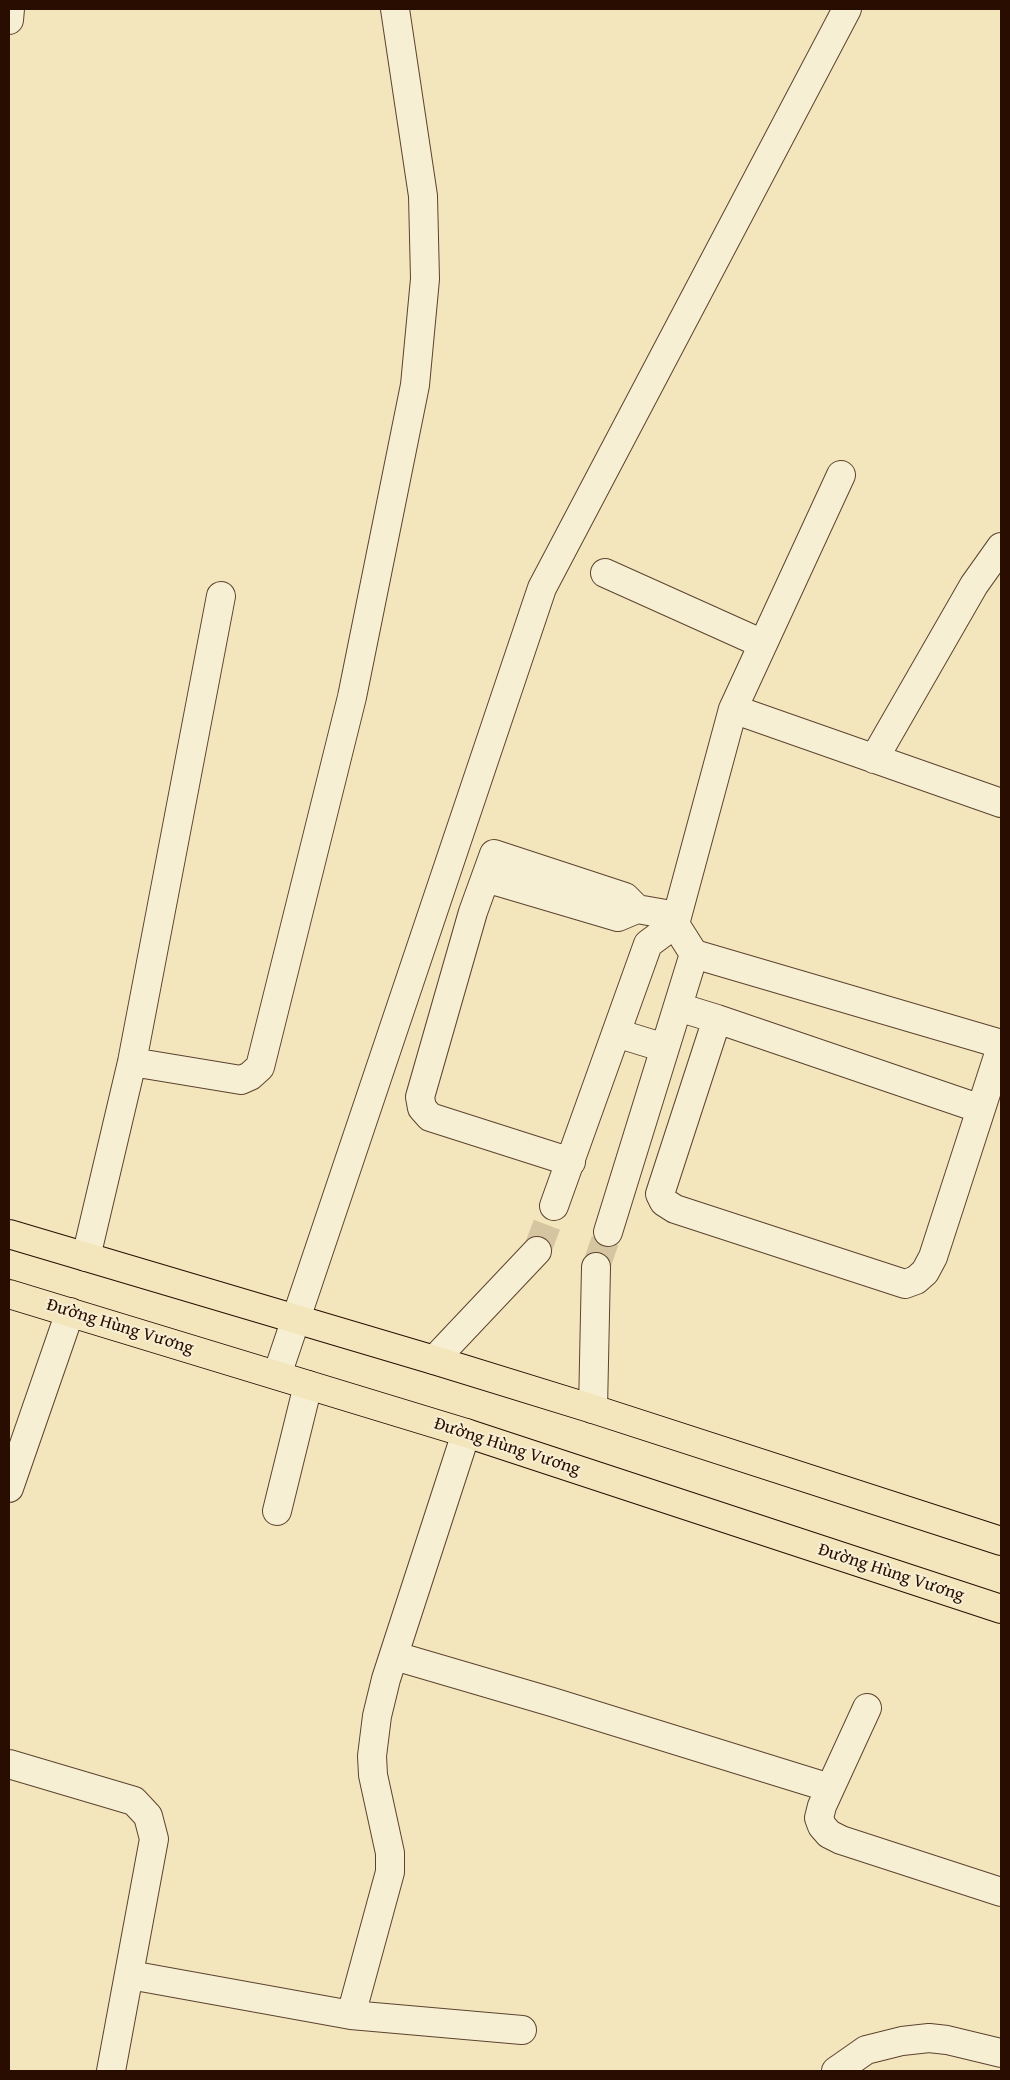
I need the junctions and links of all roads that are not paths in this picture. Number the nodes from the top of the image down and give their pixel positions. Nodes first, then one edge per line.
1 (10, 9) edge
2 (394, 9) edge
3 (847, 9) edge
4 (9, 20) edge
5 (841, 475) dead end
6 (1001, 546) edge
7 (605, 574) dead end
8 (221, 596) dead end
9 (763, 644) junction
10 (733, 710) junction
11 (874, 759) junction
12 (1001, 803) edge
13 (676, 920) junction
14 (694, 954) junction
15 (678, 1007) junction
16 (717, 1019) junction
17 (616, 1032) junction
18 (1001, 1045) edge
19 (665, 1048) junction
20 (132, 1062) junction
21 (981, 1109) junction
22 (571, 1162) junction
23 (554, 1206) tunnel mouth
24 (608, 1232) tunnel mouth
25 (9, 1234) edge
26 (536, 1250) tunnel mouth
27 (86, 1257) junction
28 (596, 1267) tunnel mouth
29 (9, 1294) edge
30 (70, 1312) junction
31 (296, 1320) junction
32 (434, 1360) junction
33 (277, 1375) junction
34 (308, 1385) junction
35 (593, 1409) junction
36 (466, 1433) junction
37 (9, 1488) edge
38 (277, 1511) dead end
39 (1001, 1541) edge
40 (1001, 1609) edge
41 (395, 1656) junction
42 (867, 1708) dead end
43 (9, 1764) edge
44 (830, 1788) junction
45 (1001, 1892) edge
46 (130, 1975) junction
47 (351, 2015) junction
48 (522, 2030) dead end
49 (1001, 2053) edge
50 (111, 2071) edge
51 (836, 2071) edge

1 - 4 street
2 - 20 street
3 - 31 street
5 - 9 street
6 - 11 street
7 - 9 street
8 - 20 street
9 - 10 street
10 - 11 street
10 - 13 street
11 - 12 street
13 - 14 street
13 - 17 street
13 - 22 street
14 - 15 street
14 - 18 street
15 - 16 street
15 - 19 street
16 - 21 street
16 - 21 street
17 - 19 street
17 - 22 street
18 - 21 street
19 - 24 street
20 - 27 street
22 - 23 street
25 - 27 highway
26 - 32 street
27 - 31 highway
28 - 35 street
29 - 30 highway, Đường Hùng Vương
30 - 33 highway, Đường Hùng Vương
30 - 37 street
31 - 32 highway
31 - 33 street
32 - 35 highway
33 - 34 highway, Đường Hùng Vương
34 - 36 highway, Đường Hùng Vương
34 - 38 street
35 - 39 highway
36 - 40 highway, Đường Hùng Vương
36 - 41 street
41 - 44 street
41 - 47 street
42 - 44 street
43 - 46 street
44 - 45 street
46 - 47 street
46 - 50 street
47 - 48 street
49 - 51 street

